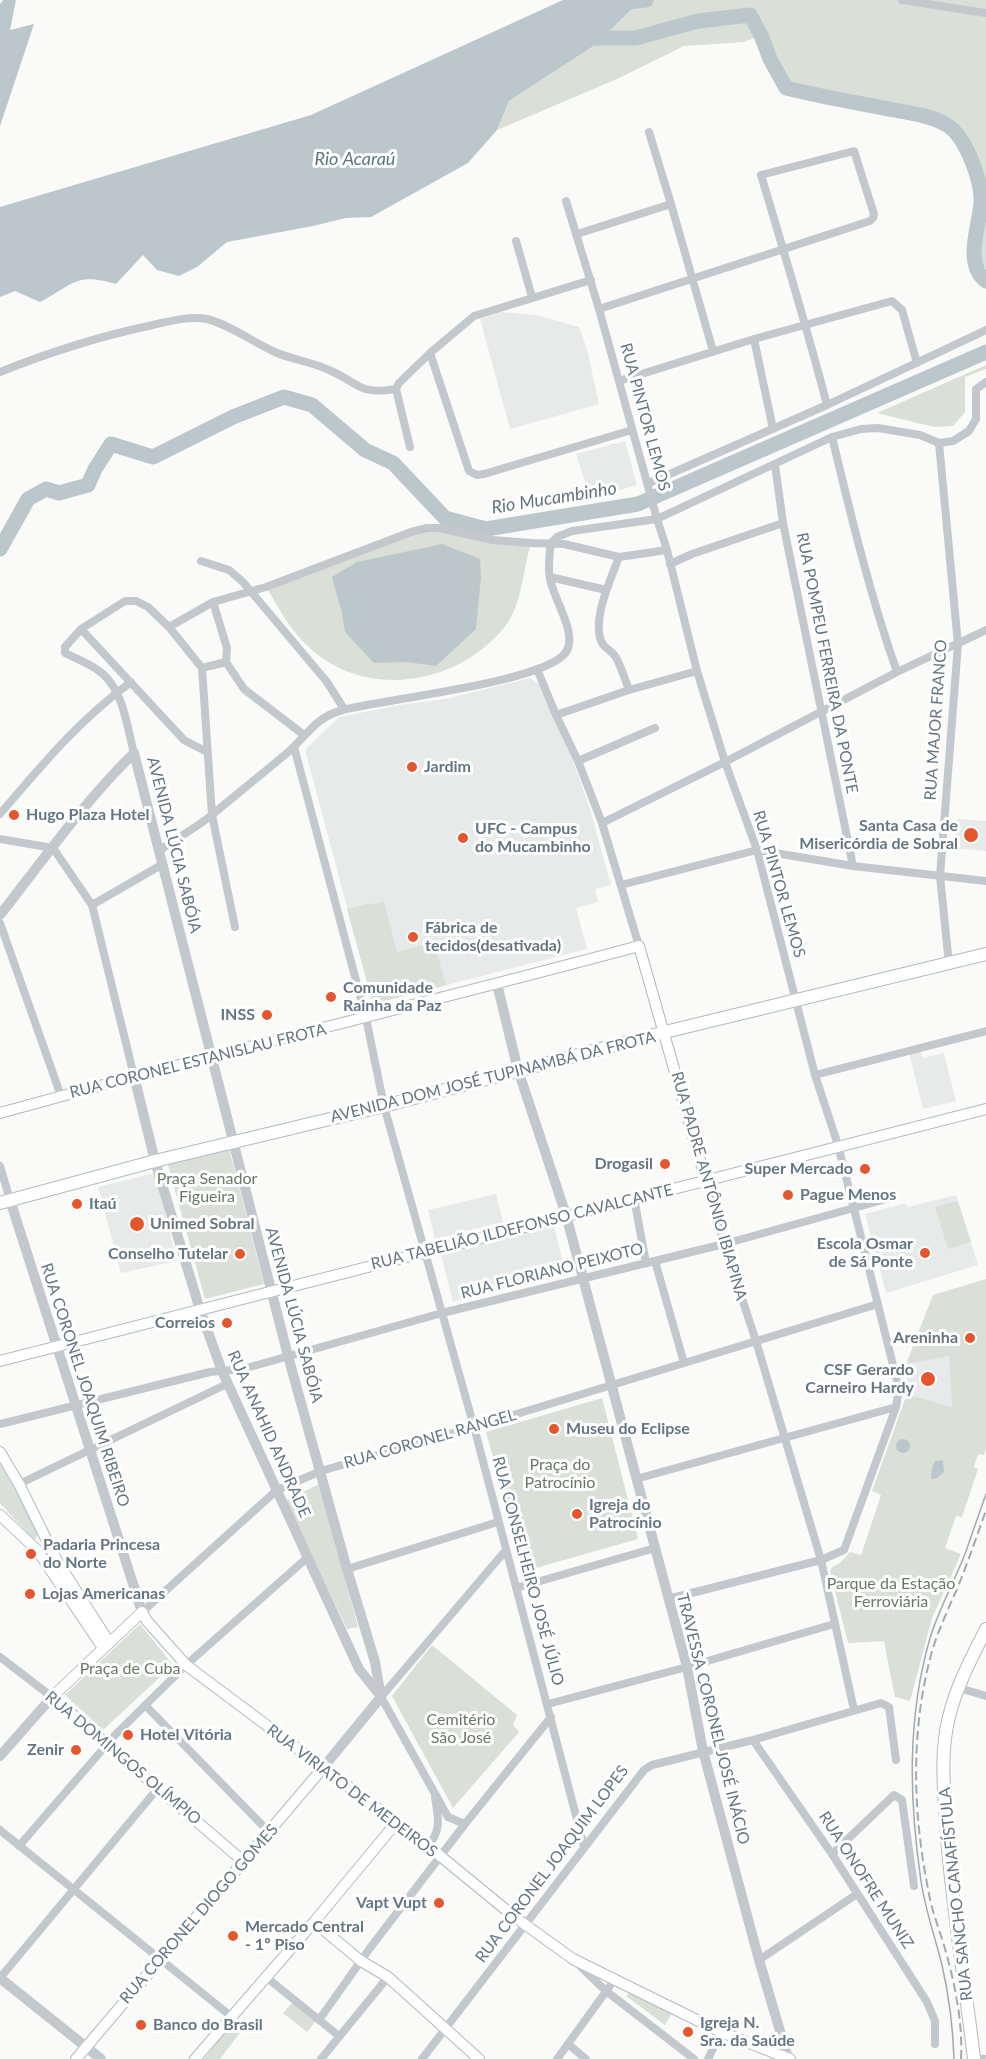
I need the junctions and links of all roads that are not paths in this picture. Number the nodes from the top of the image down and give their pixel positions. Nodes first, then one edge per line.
1 (902, 0) edge
2 (986, 13) edge
3 (649, 132) dead end
4 (566, 201) dead end
5 (671, 204) junction
6 (577, 234) junction
7 (516, 241) dead end
8 (783, 248) junction
9 (692, 278) junction
10 (591, 280) junction
11 (532, 297) junction
12 (599, 309) junction
13 (806, 324) junction
14 (986, 330) edge
15 (754, 339) junction
16 (713, 351) junction
17 (430, 353) junction
18 (917, 363) junction
19 (0, 372) edge
20 (620, 381) junction
21 (986, 382) edge
22 (396, 389) junction
23 (827, 405) junction
24 (773, 429) junction
25 (632, 430) junction
26 (832, 437) junction
27 (939, 442) junction
28 (410, 447) dead end
29 (775, 465) junction
30 (648, 487) junction
31 (657, 519) junction
32 (783, 523) junction
33 (551, 543) junction
34 (667, 550) junction
35 (619, 557) junction
36 (201, 561) dead end
37 (670, 564) junction
38 (550, 577) junction
39 (606, 590) junction
40 (251, 592) junction
41 (213, 603) junction
42 (169, 627) junction
43 (81, 629) junction
44 (986, 630) edge
45 (958, 644) junction
46 (226, 662) junction
47 (202, 668) junction
48 (537, 669) junction
49 (698, 671) junction
50 (897, 672) junction
51 (131, 682) junction
52 (629, 690) junction
53 (117, 692) junction
54 (344, 709) junction
55 (822, 712) junction
56 (556, 715) junction
57 (655, 728) dead end
58 (303, 735) junction
59 (294, 747) junction
60 (207, 752) junction
61 (134, 753) junction
62 (578, 760) junction
63 (725, 762) junction
64 (0, 814) edge
65 (212, 815) junction
66 (602, 823) junction
67 (0, 839) edge
68 (53, 848) junction
69 (160, 850) junction
70 (757, 850) junction
71 (163, 864) junction
72 (853, 866) junction
73 (940, 876) junction
74 (986, 881) edge
75 (621, 885) junction
76 (92, 905) junction
77 (0, 915) edge
78 (0, 923) edge
79 (235, 927) dead end
80 (639, 945) junction
81 (986, 954) edge
82 (949, 964) junction
83 (497, 984) junction
84 (797, 1002) junction
85 (366, 1018) junction
86 (986, 1031) edge
87 (665, 1032) junction
88 (212, 1056) junction
89 (518, 1071) junction
90 (815, 1075) junction
91 (134, 1076) junction
92 (62, 1096) junction
93 (384, 1106) junction
94 (986, 1109) edge
95 (0, 1113) edge
96 (232, 1143) junction
97 (838, 1145) junction
98 (155, 1161) junction
99 (0, 1166) edge
100 (706, 1181) junction
101 (634, 1198) junction
102 (890, 1198) dead end
103 (5, 1202) edge
104 (854, 1208) junction
105 (566, 1215) junction
106 (724, 1244) junction
107 (425, 1252) junction
108 (650, 1262) junction
109 (582, 1279) junction
110 (272, 1290) junction
111 (878, 1304) junction
112 (200, 1310) junction
113 (442, 1313) junction
114 (756, 1341) junction
115 (58, 1347) junction
116 (288, 1356) junction
117 (0, 1361) edge
118 (684, 1363) junction
119 (222, 1371) junction
120 (227, 1384) junction
121 (611, 1385) junction
122 (75, 1406) junction
123 (896, 1407) junction
124 (0, 1424) edge
125 (474, 1426) junction
126 (784, 1437) junction
127 (89, 1450) junction
128 (0, 1452) edge
129 (321, 1471) junction
130 (636, 1479) junction
131 (20, 1484) junction
132 (277, 1490) junction
133 (0, 1515) edge
134 (498, 1522) junction
135 (655, 1548) junction
136 (506, 1550) junction
137 (308, 1557) junction
138 (821, 1560) junction
139 (347, 1569) junction
140 (516, 1588) junction
141 (668, 1599) junction
142 (142, 1612) junction
143 (834, 1624) junction
144 (986, 1629) edge
145 (106, 1645) junction
146 (0, 1657) edge
147 (375, 1662) junction
148 (186, 1665) junction
149 (687, 1667) junction
150 (359, 1669) junction
151 (959, 1688) junction
152 (986, 1696) edge
153 (52, 1697) junction
154 (381, 1697) junction
155 (548, 1704) junction
156 (145, 1705) junction
157 (854, 1710) junction
158 (551, 1717) junction
159 (753, 1740) junction
160 (105, 1744) junction
161 (703, 1751) junction
162 (0, 1756) edge
163 (896, 1760) dead end
164 (322, 1768) junction
165 (158, 1788) junction
166 (434, 1790) junction
167 (396, 1823) junction
168 (465, 1824) junction
169 (0, 1830) edge
170 (269, 1832) junction
171 (19, 1846) junction
172 (428, 1846) junction
173 (584, 1846) junction
174 (832, 1854) junction
175 (440, 1857) junction
176 (244, 1862) junction
177 (914, 1886) dead end
178 (74, 1891) junction
179 (857, 1894) junction
180 (314, 1922) junction
181 (525, 1924) junction
182 (573, 1959) junction
183 (759, 1959) junction
184 (159, 1960) junction
185 (361, 1961) junction
186 (266, 1977) junction
187 (388, 1977) junction
188 (0, 1978) edge
189 (615, 1979) junction
190 (606, 1991) junction
191 (232, 2017) junction
192 (319, 2020) junction
193 (444, 2029) junction
194 (721, 2032) junction
195 (339, 2036) junction
196 (568, 2044) junction
197 (936, 2044) dead end
198 (86, 2047) junction
199 (76, 2059) edge
200 (101, 2059) edge
201 (195, 2059) edge
202 (321, 2059) edge
203 (422, 2059) edge
204 (479, 2059) edge
205 (557, 2059) edge
206 (586, 2059) edge
207 (694, 2059) edge
208 (708, 2059) edge
209 (789, 2059) edge
210 (974, 2059) edge
211 (986, 2059) edge

1 - 2 street
3 - 5 street
4 - 6 street, RUA PINTOR LEMOS
5 - 6 street
5 - 9 street
6 - 10 street, RUA PINTOR LEMOS
7 - 11 street
8 - 8 street
8 - 9 street
8 - 13 street
9 - 12 street
9 - 16 street
10 - 11 street
10 - 12 street, RUA PINTOR LEMOS
11 - 17 street
12 - 20 street, RUA PINTOR LEMOS
13 - 15 street
13 - 18 street
13 - 23 street
14 - 18 street
15 - 16 street
15 - 24 street
16 - 20 street
17 - 22 street
17 - 25 street
18 - 23 street
19 - 22 street
20 - 25 street, RUA PINTOR LEMOS
21 - 27 street
22 - 28 street
23 - 24 street
24 - 30 street
25 - 30 street, RUA PINTOR LEMOS
26 - 27 street
26 - 29 street
26 - 50 street
27 - 45 street, RUA MAJOR FRANCO
29 - 31 street
29 - 32 street, RUA POMPEU FERREIRA DA PONTE
30 - 31 street, RUA PINTOR LEMOS
31 - 33 street
31 - 34 street, RUA PINTOR LEMOS
32 - 37 street
32 - 55 street, RUA POMPEU FERREIRA DA PONTE
33 - 35 street
33 - 38 street
33 - 40 street
34 - 35 street
34 - 37 street, RUA PINTOR LEMOS
35 - 39 street
36 - 40 street
37 - 49 street, RUA PINTOR LEMOS
38 - 39 street
38 - 48 street
39 - 52 street
40 - 41 street
40 - 54 street
41 - 42 street
41 - 46 street
42 - 43 street
42 - 47 street
43 - 51 street
43 - 53 street, AVENIDA LÚCIA SABÓIA
44 - 45 street
45 - 50 street
45 - 73 street, RUA MAJOR FRANCO
46 - 47 street
46 - 58 street
47 - 60 street
48 - 54 street
48 - 56 street, RUA PADRE ANTÔNIO IBIAPINA
49 - 52 street
49 - 63 street, RUA PINTOR LEMOS
50 - 55 street
51 - 53 street
51 - 60 street
52 - 56 street
53 - 61 street, AVENIDA LÚCIA SABÓIA
53 - 64 street
54 - 58 street
55 - 63 street
55 - 72 street, RUA POMPEU FERREIRA DA PONTE
56 - 62 street, RUA PADRE ANTÔNIO IBIAPINA
57 - 62 street
58 - 59 street
59 - 65 street
59 - 85 street, RUA CONSELHEIRO JOSÉ JÚLIO
60 - 65 street
61 - 68 street
61 - 69 street, AVENIDA LÚCIA SABÓIA
62 - 66 street, RUA PADRE ANTÔNIO IBIAPINA
63 - 66 street
63 - 70 street, RUA PINTOR LEMOS
65 - 69 street
65 - 79 street
66 - 75 street, RUA PADRE ANTÔNIO IBIAPINA
67 - 68 street
68 - 76 street, RUA ANAHID ANDRADE
68 - 77 street
69 - 71 street, AVENIDA LÚCIA SABÓIA
70 - 72 street
70 - 75 street
70 - 84 street, RUA PINTOR LEMOS
71 - 76 street
71 - 88 street, AVENIDA LÚCIA SABÓIA
72 - 73 street
73 - 74 street
73 - 82 street, RUA MAJOR FRANCO
75 - 80 street, RUA PADRE ANTÔNIO IBIAPINA
76 - 91 street, RUA ANAHID ANDRADE
78 - 92 street
80 - 83 main road, RUA CORONEL ESTANISLAU FROTA
80 - 87 main road, RUA PADRE ANTÔNIO IBIAPINA
81 - 82 main road, AVENIDA DOM JOSÉ TUPINAMBÁ DA FROTA
82 - 84 main road, AVENIDA DOM JOSÉ TUPINAMBÁ DA FROTA
83 - 85 main road, RUA CORONEL ESTANISLAU FROTA
83 - 89 street, TRAVESSA CORONEL JOSÉ INÁCIO
84 - 87 main road, AVENIDA DOM JOSÉ TUPINAMBÁ DA FROTA
84 - 90 street, RUA PINTOR LEMOS
85 - 88 main road, RUA CORONEL ESTANISLAU FROTA
85 - 93 street, RUA CONSELHEIRO JOSÉ JÚLIO
86 - 90 street
87 - 89 main road, AVENIDA DOM JOSÉ TUPINAMBÁ DA FROTA
87 - 100 main road, RUA PADRE ANTÔNIO IBIAPINA
88 - 91 main road, RUA CORONEL ESTANISLAU FROTA
88 - 96 street, AVENIDA LÚCIA SABÓIA
89 - 93 main road, AVENIDA DOM JOSÉ TUPINAMBÁ DA FROTA
89 - 105 street, TRAVESSA CORONEL JOSÉ INÁCIO
90 - 97 street, RUA PINTOR LEMOS
91 - 92 main road, RUA CORONEL ESTANISLAU FROTA
91 - 98 street, RUA ANAHID ANDRADE
92 - 95 main road, RUA CORONEL ESTANISLAU FROTA
93 - 96 main road, AVENIDA DOM JOSÉ TUPINAMBÁ DA FROTA
93 - 107 street, RUA CONSELHEIRO JOSÉ JÚLIO
94 - 97 main road, RUA TABELIÃO ILDEFONSO CAVALCANTE
96 - 98 main road, AVENIDA DOM JOSÉ TUPINAMBÁ DA FROTA
96 - 110 street, AVENIDA LÚCIA SABÓIA
97 - 100 main road, RUA TABELIÃO ILDEFONSO CAVALCANTE
97 - 104 street, RUA PINTOR LEMOS
98 - 103 main road, AVENIDA DOM JOSÉ TUPINAMBÁ DA FROTA
98 - 112 street, RUA ANAHID ANDRADE
99 - 103 street, RUA CORONEL JOAQUIM RIBEIRO
100 - 101 main road, RUA TABELIÃO ILDEFONSO CAVALCANTE
100 - 106 street, RUA PADRE ANTÔNIO IBIAPINA
101 - 105 main road, RUA TABELIÃO ILDEFONSO CAVALCANTE
101 - 108 street
102 - 104 street, RUA FLORIANO PEIXOTO
103 - 115 street, RUA CORONEL JOAQUIM RIBEIRO
104 - 106 street, RUA FLORIANO PEIXOTO
104 - 111 street, RUA PINTOR LEMOS
105 - 107 main road, RUA TABELIÃO ILDEFONSO CAVALCANTE
105 - 109 street, TRAVESSA CORONEL JOSÉ INÁCIO
106 - 108 street, RUA FLORIANO PEIXOTO
106 - 114 street, RUA PADRE ANTÔNIO IBIAPINA
107 - 110 main road, RUA TABELIÃO ILDEFONSO CAVALCANTE
107 - 113 street, RUA CONSELHEIRO JOSÉ JÚLIO
108 - 109 street, RUA FLORIANO PEIXOTO
108 - 118 street
109 - 113 street, RUA FLORIANO PEIXOTO
109 - 121 street, TRAVESSA CORONEL JOSÉ INÁCIO
110 - 112 main road, RUA TABELIÃO ILDEFONSO CAVALCANTE
110 - 116 street, AVENIDA LÚCIA SABÓIA
111 - 114 street, RUA CORONEL RANGEL
111 - 123 street, RUA PINTOR LEMOS
112 - 115 main road, RUA TABELIÃO ILDEFONSO CAVALCANTE
112 - 119 street, RUA ANAHID ANDRADE
113 - 116 street, RUA FLORIANO PEIXOTO
113 - 125 street, RUA CONSELHEIRO JOSÉ JÚLIO
114 - 118 street, RUA CORONEL RANGEL
114 - 126 street, RUA PADRE ANTÔNIO IBIAPINA
115 - 117 main road, RUA TABELIÃO ILDEFONSO CAVALCANTE
115 - 122 street, RUA CORONEL JOAQUIM RIBEIRO
116 - 119 street, RUA FLORIANO PEIXOTO
116 - 129 street, AVENIDA LÚCIA SABÓIA
118 - 121 street, RUA CORONEL RANGEL
119 - 120 street, RUA ANAHID ANDRADE
119 - 122 street, RUA FLORIANO PEIXOTO
120 - 127 street
120 - 132 street, RUA ANAHID ANDRADE
121 - 125 street, RUA CORONEL RANGEL
121 - 130 street, TRAVESSA CORONEL JOSÉ INÁCIO
122 - 124 street, RUA FLORIANO PEIXOTO
122 - 127 street, RUA CORONEL JOAQUIM RIBEIRO
123 - 126 street
123 - 138 street, RUA PINTOR LEMOS
125 - 129 street, RUA CORONEL RANGEL
125 - 134 street, RUA CONSELHEIRO JOSÉ JÚLIO
126 - 130 street
126 - 138 street, RUA PADRE ANTÔNIO IBIAPINA
127 - 131 street
127 - 142 street, RUA CORONEL JOAQUIM RIBEIRO
128 - 131 main road
129 - 132 street, RUA CORONEL RANGEL
129 - 139 street, AVENIDA LÚCIA SABÓIA
130 - 135 street, TRAVESSA CORONEL JOSÉ INÁCIO
131 - 145 main road
132 - 137 street, RUA ANAHID ANDRADE
132 - 142 street, RUA CORONEL RANGEL
133 - 145 main road
134 - 136 street, RUA CONSELHEIRO JOSÉ JÚLIO
134 - 139 street
135 - 140 street
135 - 141 street, TRAVESSA CORONEL JOSÉ INÁCIO
136 - 140 street, RUA CONSELHEIRO JOSÉ JÚLIO
136 - 154 street
137 - 148 street
137 - 150 street, RUA ANAHID ANDRADE
138 - 141 street, RUA PINTOR LEMOS
138 - 143 street, RUA PADRE ANTÔNIO IBIAPINA
139 - 147 street, AVENIDA LÚCIA SABÓIA
140 - 155 street, RUA CONSELHEIRO JOSÉ JÚLIO
141 - 149 street, TRAVESSA CORONEL JOSÉ INÁCIO
142 - 145 main road, RUA CORONEL RANGEL
142 - 148 main road, RUA VIRIATO DE MEDEIROS
143 - 149 street
143 - 157 street, RUA PADRE ANTÔNIO IBIAPINA
144 - 151 main road, RUA SANCHO CANAFÍSTULA
145 - 153 main road, RUA CORONEL RANGEL
146 - 153 street, RUA DOMINGOS OLÍMPIO
147 - 150 street
147 - 154 street, AVENIDA LÚCIA SABÓIA
148 - 156 street
148 - 164 main road, RUA VIRIATO DE MEDEIROS
149 - 155 street
149 - 161 street, TRAVESSA CORONEL JOSÉ INÁCIO
150 - 154 street, RUA ANAHID ANDRADE
151 - 152 street
151 - 210 main road, RUA SANCHO CANAFÍSTULA
153 - 160 main road, RUA DOMINGOS OLÍMPIO
153 - 162 street
154 - 164 street
154 - 166 street, AVENIDA LÚCIA SABÓIA
155 - 158 street, RUA CONSELHEIRO JOSÉ JÚLIO
156 - 160 street
156 - 170 street
157 - 159 street, RUA CORONEL JOAQUIM LOPES
157 - 163 street, RUA CORONEL JOAQUIM LOPES
158 - 168 street
158 - 173 street, RUA CONSELHEIRO JOSÉ JÚLIO
159 - 161 street, RUA CORONEL JOAQUIM LOPES
159 - 174 street, RUA ONOFRE MUNIZ
160 - 165 main road, RUA DOMINGOS OLÍMPIO
160 - 171 street
161 - 173 street, RUA CORONEL JOAQUIM LOPES
161 - 183 street, TRAVESSA CORONEL JOSÉ INÁCIO
164 - 167 main road, RUA VIRIATO DE MEDEIROS
164 - 170 main road, RUA CORONEL DIOGO GOMES
165 - 176 main road, RUA DOMINGOS OLÍMPIO
165 - 178 street
166 - 168 street, AVENIDA LÚCIA SABÓIA
166 - 172 street, AVENIDA LÚCIA SABÓIA
167 - 172 main road, RUA VIRIATO DE MEDEIROS
167 - 180 main road
168 - 175 street
169 - 171 street
170 - 176 main road, RUA CORONEL DIOGO GOMES
171 - 178 street
172 - 175 main road, RUA VIRIATO DE MEDEIROS
173 - 181 street, RUA CORONEL JOAQUIM LOPES
174 - 177 street
174 - 179 street, RUA ONOFRE MUNIZ
175 - 181 main road, RUA VIRIATO DE MEDEIROS
175 - 185 street
176 - 184 main road, RUA CORONEL DIOGO GOMES
178 - 184 street
178 - 188 street
179 - 183 street
179 - 197 street, RUA ONOFRE MUNIZ
180 - 185 main road
180 - 186 main road
181 - 182 main road, RUA VIRIATO DE MEDEIROS
181 - 193 street, RUA CORONEL JOAQUIM LOPES
182 - 189 main road, RUA VIRIATO DE MEDEIROS
182 - 190 street, RUA VIRIATO DE MEDEIROS
183 - 209 street, TRAVESSA CORONEL JOSÉ INÁCIO
184 - 191 street
184 - 198 main road, RUA CORONEL DIOGO GOMES
185 - 187 main road
185 - 192 street
186 - 191 main road
186 - 192 street
187 - 193 main road
187 - 195 street
188 - 198 street
189 - 190 street
189 - 194 main road, RUA VIRIATO DE MEDEIROS
190 - 196 street
190 - 207 street, RUA VIRIATO DE MEDEIROS
191 - 201 main road
192 - 195 street
193 - 203 street, RUA CORONEL JOAQUIM LOPES
193 - 204 main road
194 - 208 street
194 - 209 main road, RUA VIRIATO DE MEDEIROS
195 - 202 street
196 - 205 street
196 - 206 street
198 - 199 main road, RUA CORONEL DIOGO GOMES
198 - 200 street
210 - 211 street

